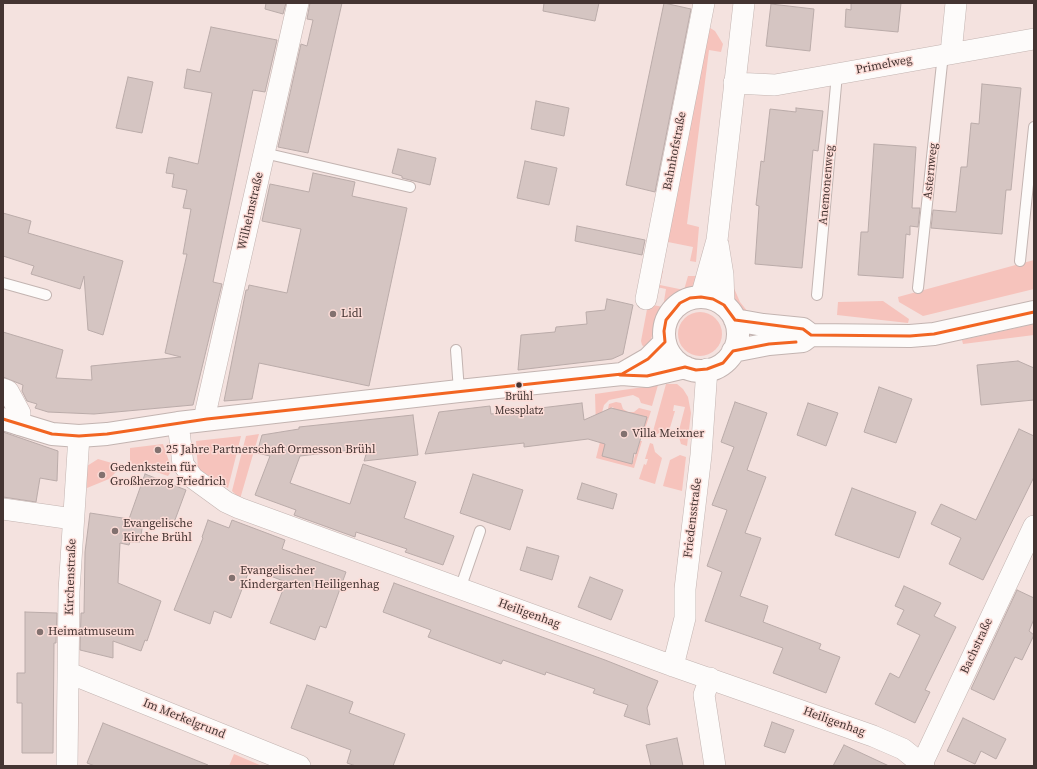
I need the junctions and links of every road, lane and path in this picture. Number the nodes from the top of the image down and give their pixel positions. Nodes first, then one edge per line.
1 (298, 3) edge
2 (704, 3) edge
3 (744, 3) edge
4 (956, 3) edge
5 (1034, 39) edge
6 (947, 53) junction
7 (837, 74) junction
8 (734, 83) junction
9 (1034, 127) edge
10 (264, 153) junction
11 (410, 187) dead end
12 (717, 240) junction
13 (1020, 261) dead end
14 (3, 283) edge
15 (918, 288) dead end
16 (46, 295) dead end
17 (817, 295) dead end
18 (701, 297) junction
19 (646, 299) dead end
20 (1034, 312) edge
21 (729, 313) junction
22 (811, 335) junction
23 (665, 342) junction
24 (456, 350) dead end
25 (733, 351) junction
26 (685, 367) junction
27 (708, 370) junction
28 (622, 374) junction
29 (3, 389) edge
30 (460, 391) junction
31 (207, 420) junction
32 (10, 422) edge
33 (178, 423) junction
34 (79, 436) junction
35 (3, 509) edge
36 (73, 519) junction
37 (1034, 526) edge
38 (480, 531) dead end
39 (460, 589) junction
40 (673, 666) junction
41 (69, 673) junction
42 (710, 678) junction
43 (922, 765) edge
44 (67, 766) edge
45 (300, 766) edge
46 (714, 766) edge

1 - 10 street, Wilhelmstraße
2 - 19 street, Bahnhofstraße
3 - 8 street
4 - 6 street
5 - 6 street, Primelweg
6 - 7 street, Primelweg
6 - 15 lane, Asternweg
7 - 8 street, Primelweg
7 - 17 lane, Anemonenweg
8 - 12 street
9 - 13 lane
10 - 11 lane
10 - 31 street, Wilhelmstraße
12 - 18 street
12 - 21 street
14 - 16 lane
18 - 21 main road
18 - 23 main road
20 - 22 main road
21 - 22 main road
21 - 25 main road
22 - 25 main road
23 - 26 main road
23 - 28 main road
24 - 30 lane
25 - 27 main road
26 - 27 main road
26 - 28 main road
27 - 40 street, Friedensstraße
28 - 30 main road
29 - 32 street
30 - 31 main road
31 - 33 main road
32 - 34 main road
33 - 34 main road
33 - 39 street, Heiligenhag
34 - 36 street, Kirchenstraße
35 - 36 street
36 - 41 street, Kirchenstraße
37 - 43 street, Bachstraße
38 - 39 lane
39 - 40 street, Heiligenhag
40 - 42 street, Heiligenhag
41 - 44 street, Kirchenstraße
41 - 45 street, Im Merkelgrund
42 - 43 street, Heiligenhag
42 - 46 street

